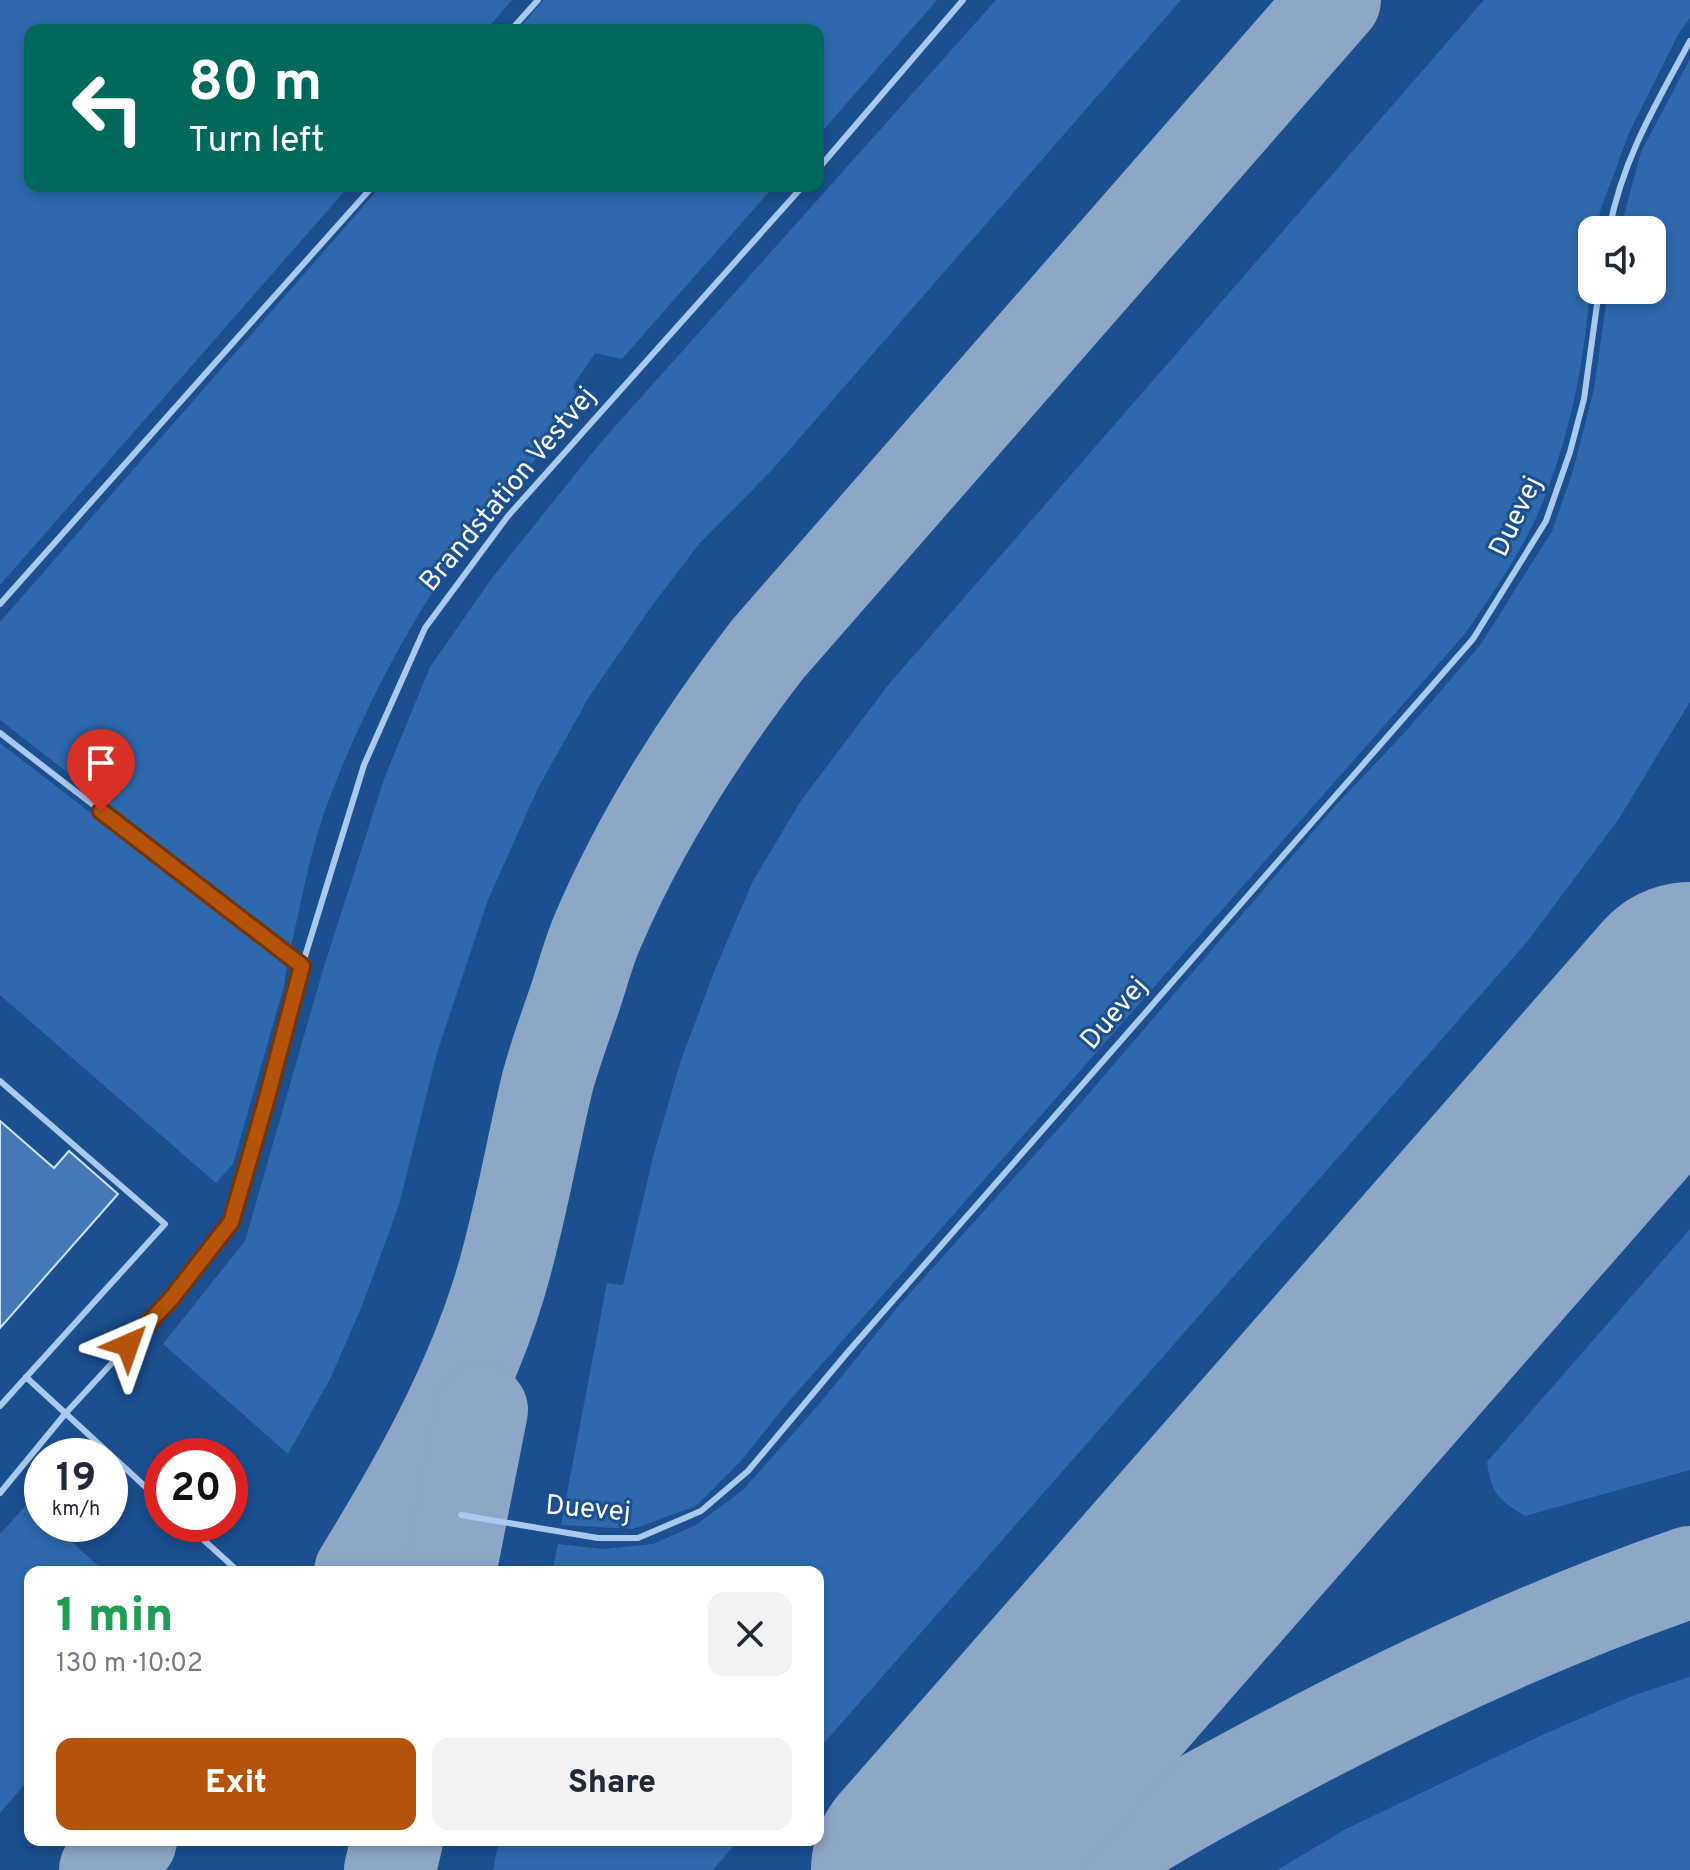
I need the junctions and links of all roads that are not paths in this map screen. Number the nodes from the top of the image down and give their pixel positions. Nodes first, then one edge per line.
1 (538, 0) edge
2 (963, 0) edge
3 (516, 24) edge
4 (1690, 41) edge
5 (824, 162) edge
6 (368, 192) edge
7 (798, 192) edge
8 (1612, 216) edge
9 (1597, 304) edge
10 (0, 604) edge
11 (0, 733) edge
12 (302, 966) junction
13 (0, 1081) edge
14 (26, 1377) junction
15 (0, 1406) edge
16 (65, 1414) junction
17 (144, 1486) edge
18 (0, 1493) edge
19 (461, 1515) dead end
20 (206, 1542) edge
21 (232, 1566) edge

1 - 3 lane
2 - 5 lane
4 - 8 lane
6 - 10 lane
7 - 12 lane, Brandstation Vestvej
9 - 19 lane, Duevej
11 - 12 lane
12 - 16 lane, Brandstation Vestvej
13 - 14 lane
14 - 15 lane
14 - 16 lane
16 - 17 lane
16 - 18 lane, Brandstation Vestvej
20 - 21 lane

